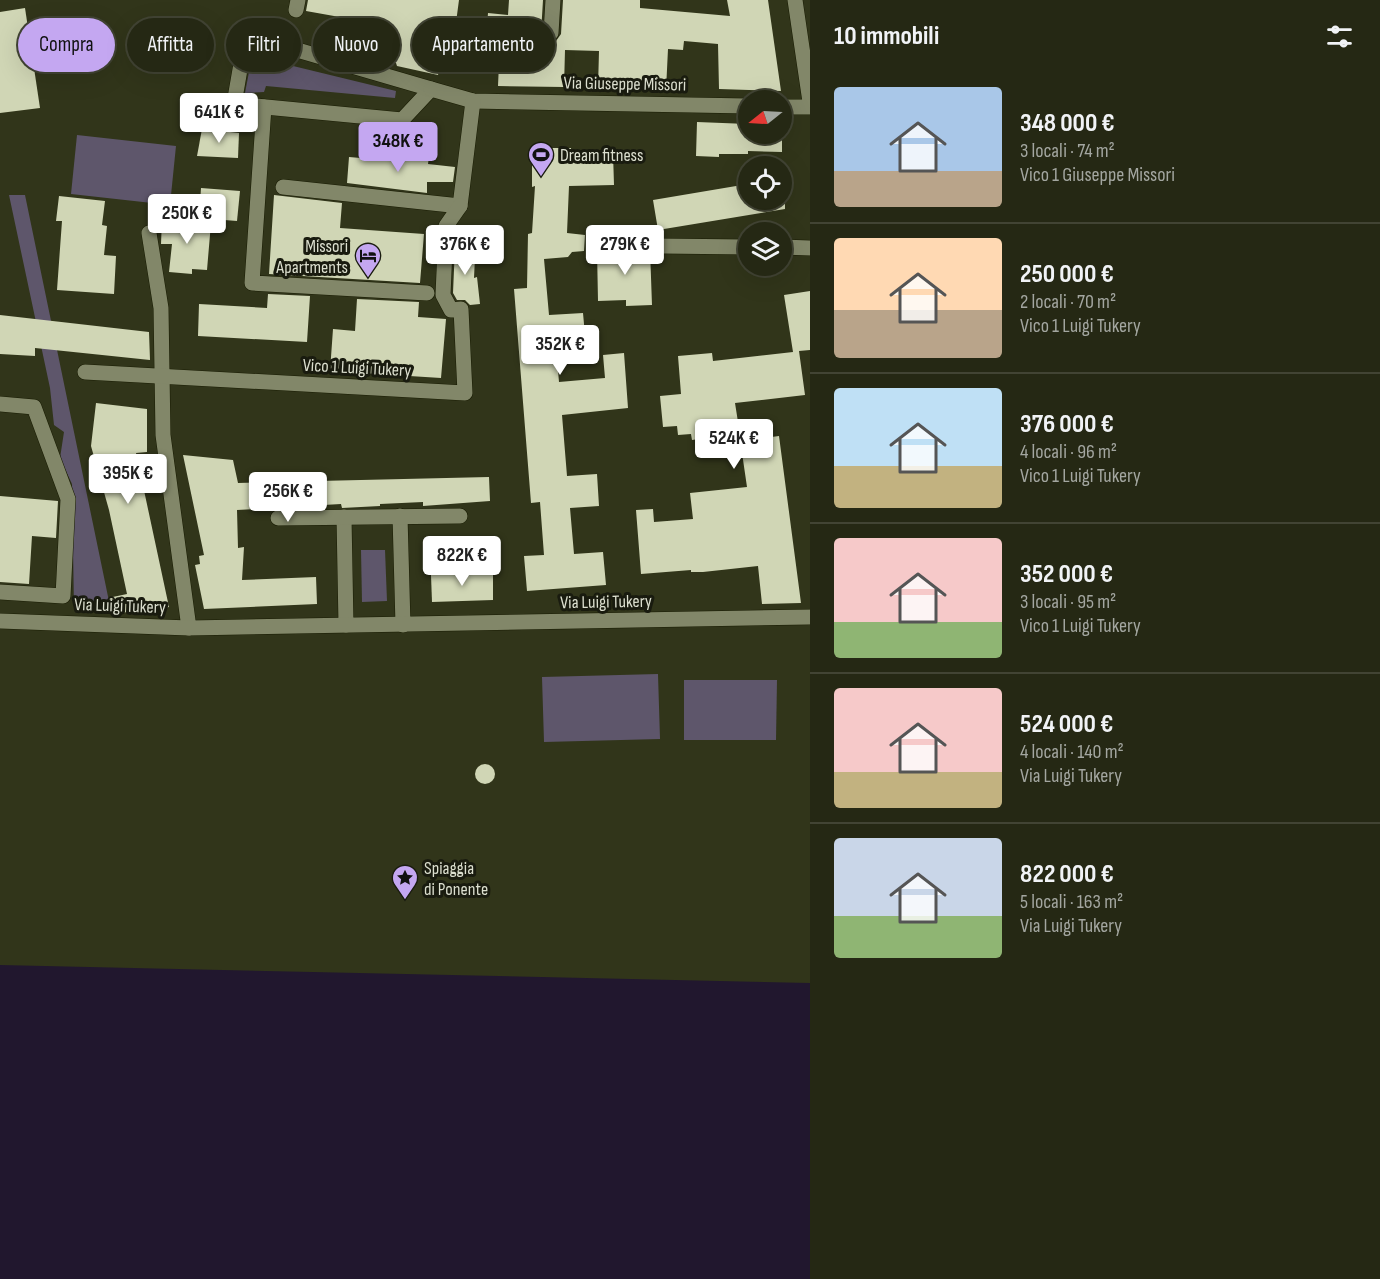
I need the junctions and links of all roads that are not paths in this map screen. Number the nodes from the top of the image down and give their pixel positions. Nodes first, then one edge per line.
1 (553, 0) edge
2 (795, 0) edge
3 (552, 18) edge
4 (430, 89) junction
5 (473, 101) junction
6 (810, 102) edge
7 (738, 106) edge
8 (264, 107) junction
9 (792, 107) edge
10 (810, 107) edge
11 (283, 187) dead end
12 (460, 206) junction
13 (149, 234) dead end
14 (659, 246) dead end
15 (738, 247) edge
16 (792, 247) edge
17 (810, 248) edge
18 (427, 293) dead end
19 (85, 372) dead end
20 (163, 377) junction
21 (0, 404) edge
22 (400, 516) junction
23 (460, 516) dead end
24 (344, 517) junction
25 (278, 518) dead end
26 (0, 592) edge
27 (810, 617) edge
28 (0, 621) edge
29 (346, 625) junction
30 (403, 625) junction
31 (189, 627) junction

1 - 3 street
2 - 6 street
4 - 5 street, Via Giuseppe Missori
4 - 8 street
4 - 8 street, Via Giuseppe Missori
5 - 7 street, Via Giuseppe Missori
5 - 12 street
8 - 18 street
9 - 10 street
11 - 12 street
12 - 20 street, Vico 1 Luigi Tukery
13 - 20 street
14 - 15 street
16 - 17 street
19 - 20 street, Vico 1 Luigi Tukery
20 - 31 street
21 - 26 street
22 - 23 street
22 - 24 street
22 - 30 street
24 - 25 street
24 - 29 street
27 - 30 street, Via Luigi Tukery
28 - 31 street, Via Luigi Tukery
29 - 30 street, Via Luigi Tukery
29 - 31 street, Via Luigi Tukery

